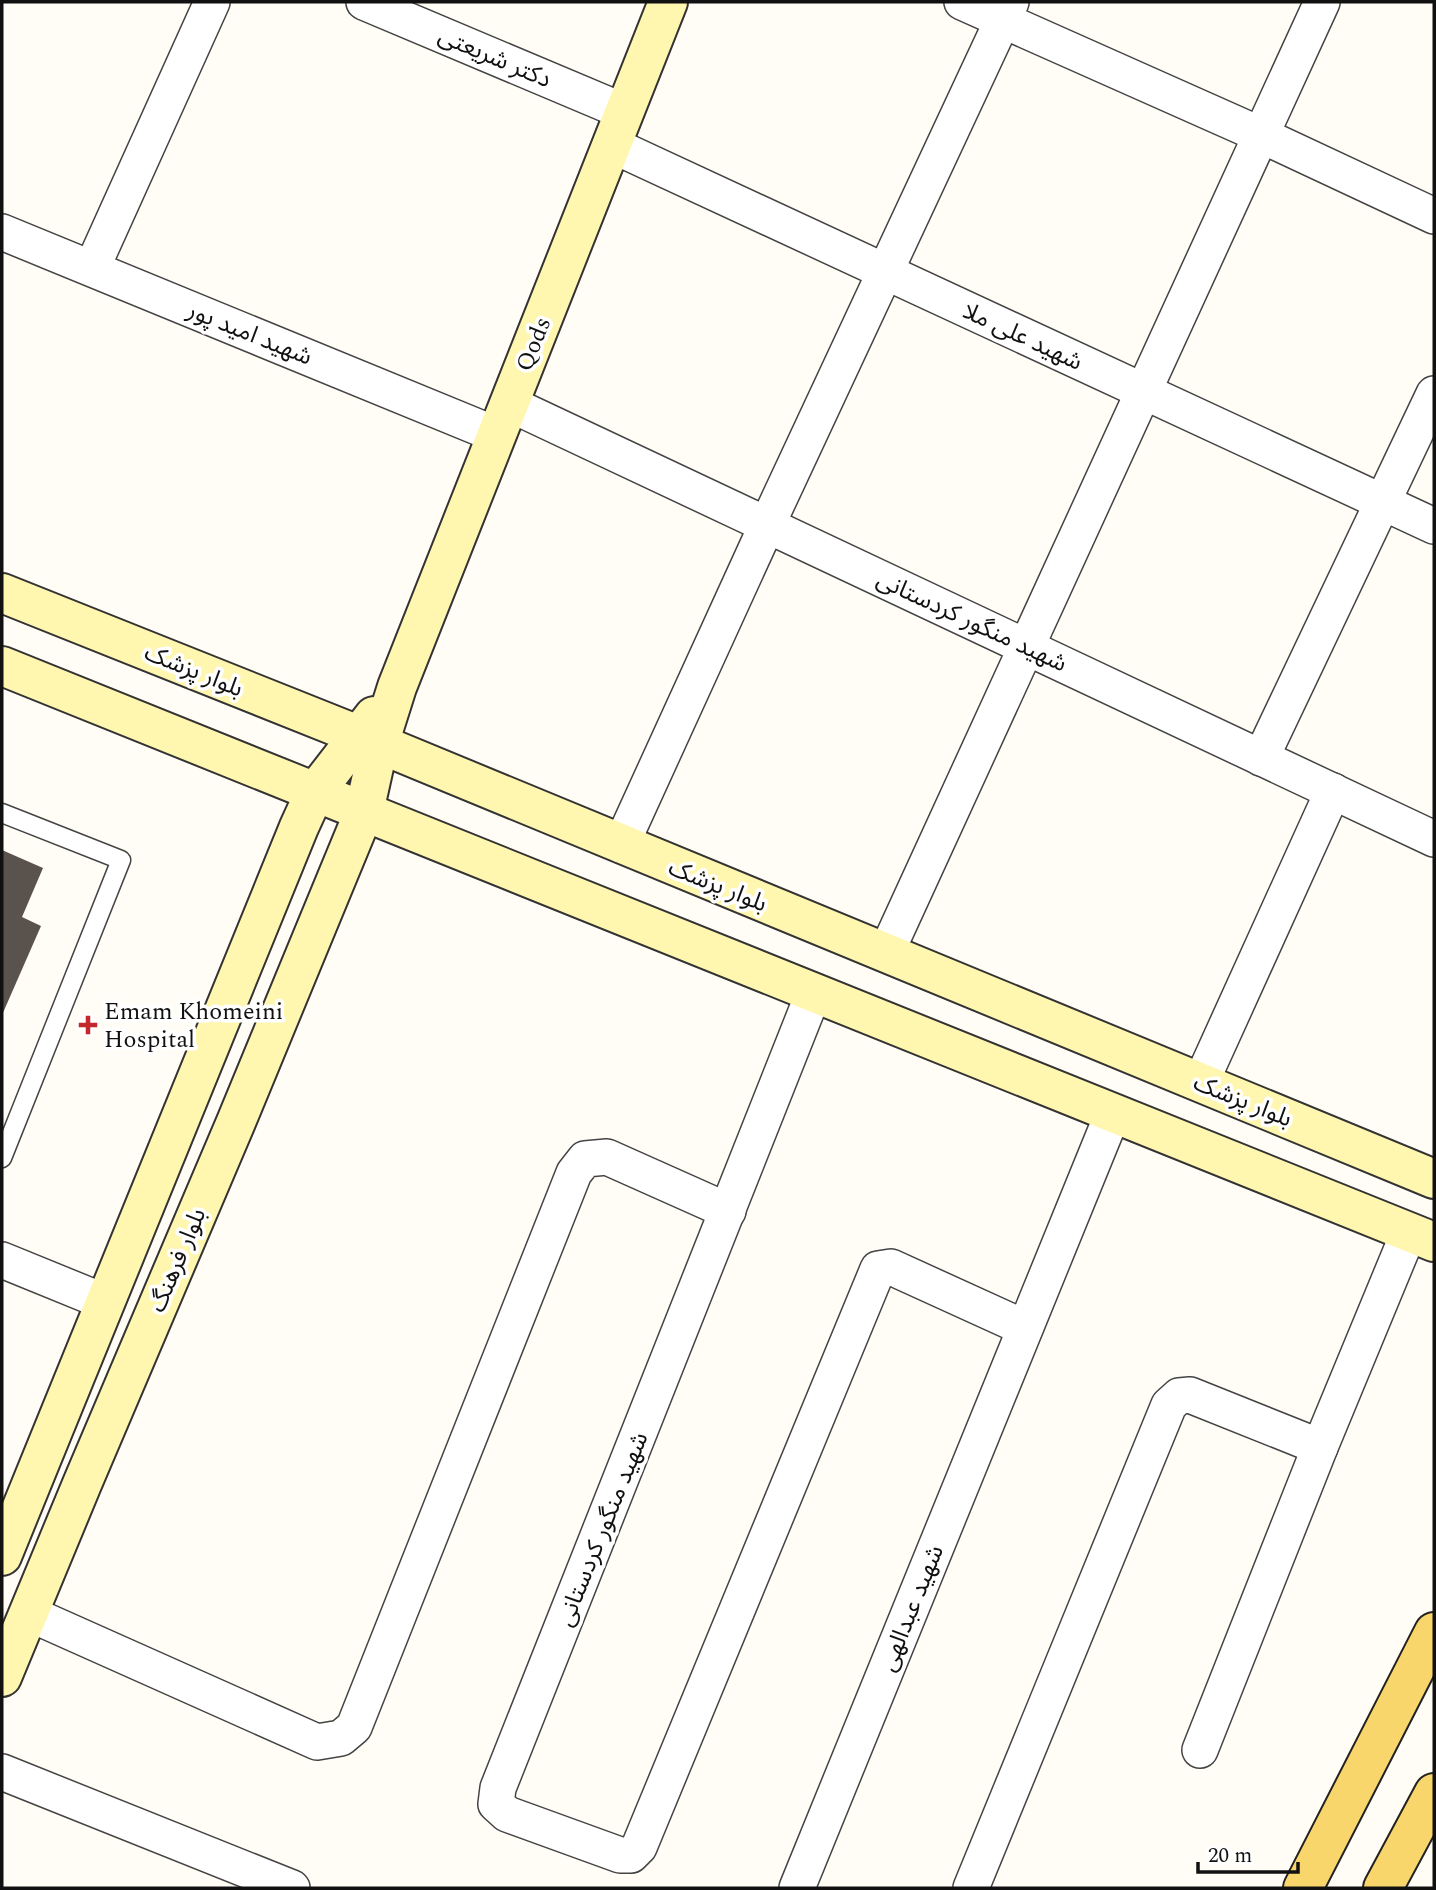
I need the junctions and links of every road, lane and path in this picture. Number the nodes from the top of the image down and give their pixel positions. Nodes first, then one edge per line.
1 (212, 2) edge
2 (364, 2) edge
3 (668, 2) edge
4 (962, 2) edge
5 (1322, 2) edge
6 (1007, 11) edge
7 (618, 129) junction
8 (1261, 135) junction
9 (1434, 216) edge
10 (2, 232) edge
11 (92, 268) junction
12 (885, 272) junction
13 (1143, 392) junction
14 (1434, 394) edge
15 (503, 419) junction
16 (1383, 502) junction
17 (767, 524) junction
18 (1434, 526) edge
19 (2, 593) edge
20 (1026, 647) junction
21 (2, 666) edge
22 (369, 740) junction
23 (1261, 758) junction
24 (1333, 791) junction
25 (315, 792) junction
26 (2, 813) edge
27 (357, 828) junction
28 (1434, 839) edge
29 (621, 845) junction
30 (886, 953) junction
31 (814, 992) junction
32 (1201, 1082) junction
33 (1113, 1113) junction
34 (2, 1158) edge
35 (1434, 1178) edge
36 (728, 1211) junction
37 (1422, 1237) edge
38 (2, 1260) edge
39 (105, 1302) junction
40 (1025, 1328) junction
41 (1320, 1447) junction
42 (2, 1556) edge
43 (28, 1613) junction
44 (1434, 1633) edge
45 (2, 1677) edge
46 (1200, 1751) dead end
47 (2, 1772) edge
48 (1434, 1793) edge
49 (292, 1888) edge
50 (797, 1888) edge
51 (971, 1888) edge
52 (1303, 1888) edge
53 (1383, 1888) edge

1 - 11 street
2 - 7 street, دکتر شریعتی
3 - 7 street, Qods
4 - 6 street
5 - 8 street
6 - 8 street
6 - 12 street
7 - 12 street, شهید علی ملا
7 - 15 street, Qods
8 - 9 street
8 - 13 street
10 - 11 street, شهید امید پور
11 - 15 street, شهید امید پور
12 - 13 street, شهید علی ملا
12 - 17 street
13 - 16 street, شهید علی ملا
13 - 20 street
14 - 16 street
15 - 17 street, شهید منگور کردستانی
15 - 22 street, Qods
16 - 18 street, شهید علی ملا
16 - 23 street
17 - 20 street, شهید منگور کردستانی
17 - 29 street
19 - 22 street, بلوار پزشک
20 - 23 street, شهید منگور کردستانی
20 - 30 street
21 - 25 street
22 - 25 street, بلوار فرهنگ
22 - 27 street, بلوار فرهنگ
22 - 29 street, بلوار پزشک
23 - 24 street, شهید منگور کردستانی
24 - 28 street, شهید منگور کردستانی
24 - 32 street
25 - 27 street
25 - 39 street, بلوار فرهنگ
26 - 34 lane
27 - 31 street
27 - 43 street, بلوار فرهنگ
29 - 30 street, بلوار پزشک
30 - 32 street, بلوار پزشک
31 - 33 street
31 - 36 street, شهید منگور کردستانی
32 - 35 street, بلوار پزشک
33 - 37 street
33 - 40 street, شهید عبدالهی
36 - 40 street, شهید منگور کردستانی
36 - 43 street
37 - 41 street
38 - 39 street
39 - 42 street, بلوار فرهنگ
40 - 50 street, شهید عبدالهی
41 - 46 street
41 - 51 street
43 - 45 street, بلوار فرهنگ
44 - 52 main road
47 - 49 street
48 - 53 main road

